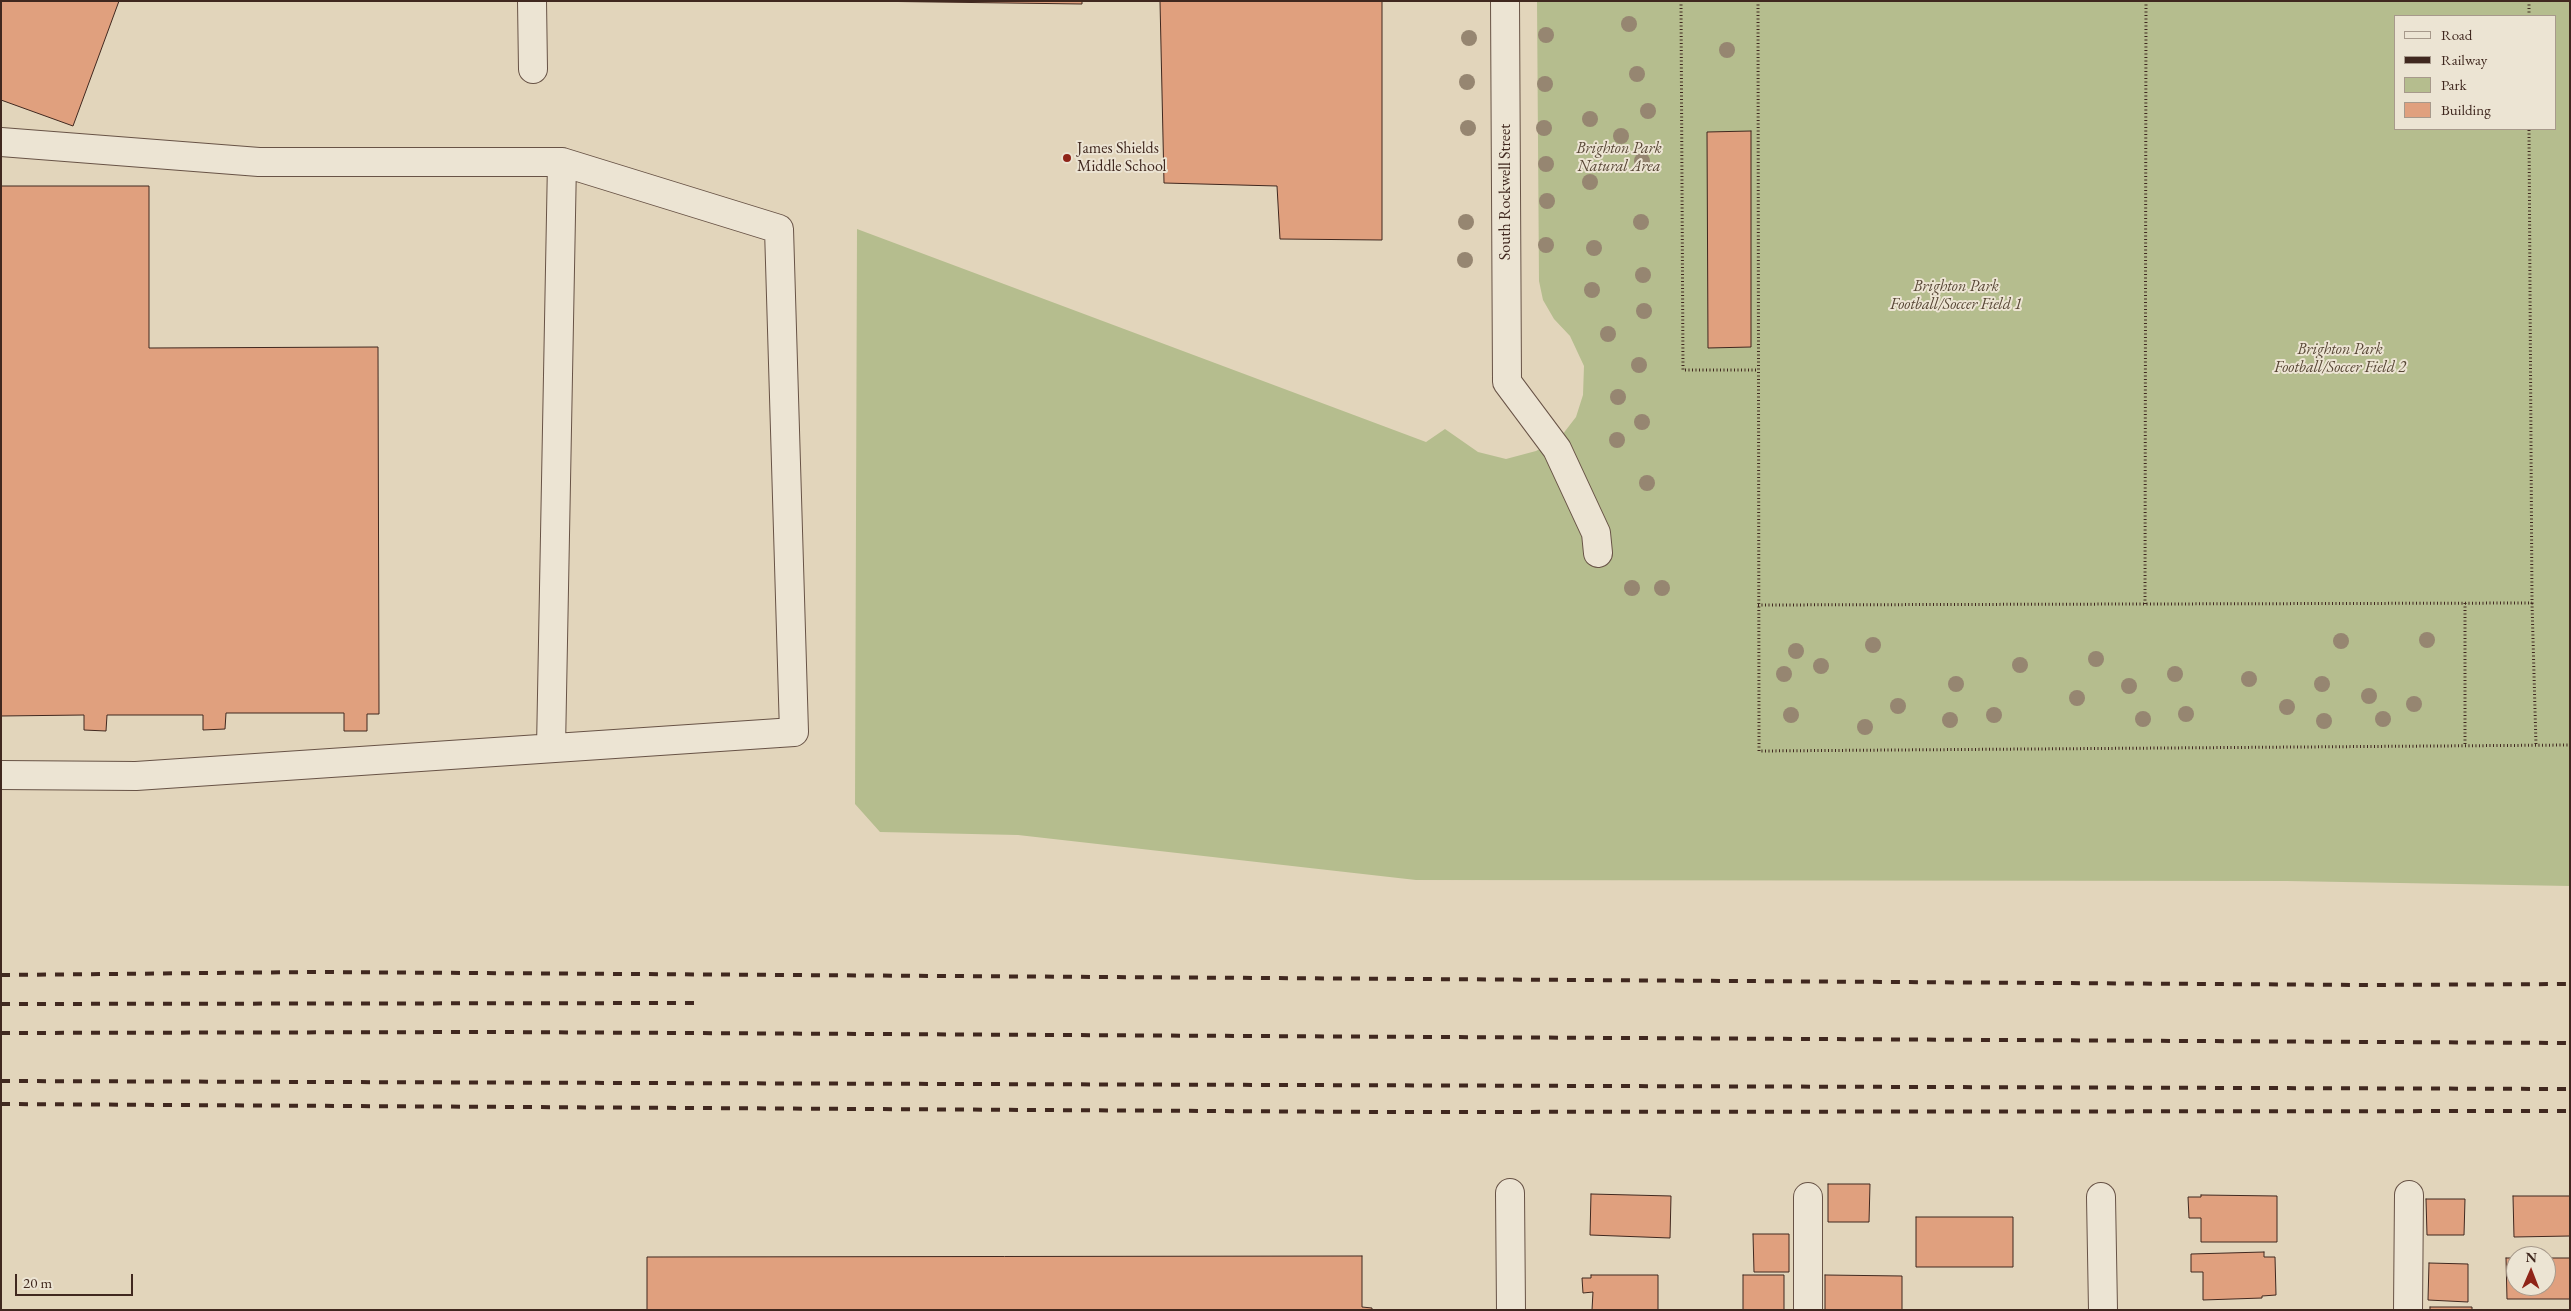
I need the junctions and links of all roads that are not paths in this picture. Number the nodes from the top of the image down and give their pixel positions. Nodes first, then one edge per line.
1 (532, 1) edge
2 (1506, 1) edge
3 (533, 69) dead end
4 (1, 142) edge
5 (562, 162) junction
6 (1598, 552) dead end
7 (551, 748) junction
8 (1, 775) edge
9 (1510, 1193) dead end
10 (2409, 1195) dead end
11 (1808, 1197) dead end
12 (2101, 1197) dead end
13 (1512, 1310) edge
14 (1808, 1310) edge
15 (2103, 1310) edge
16 (2408, 1310) edge

1 - 3 street
2 - 6 street, South Rockwell Street
4 - 5 street
5 - 7 street
5 - 7 street
7 - 8 street
9 - 13 street
10 - 16 street
11 - 14 street
12 - 15 street

